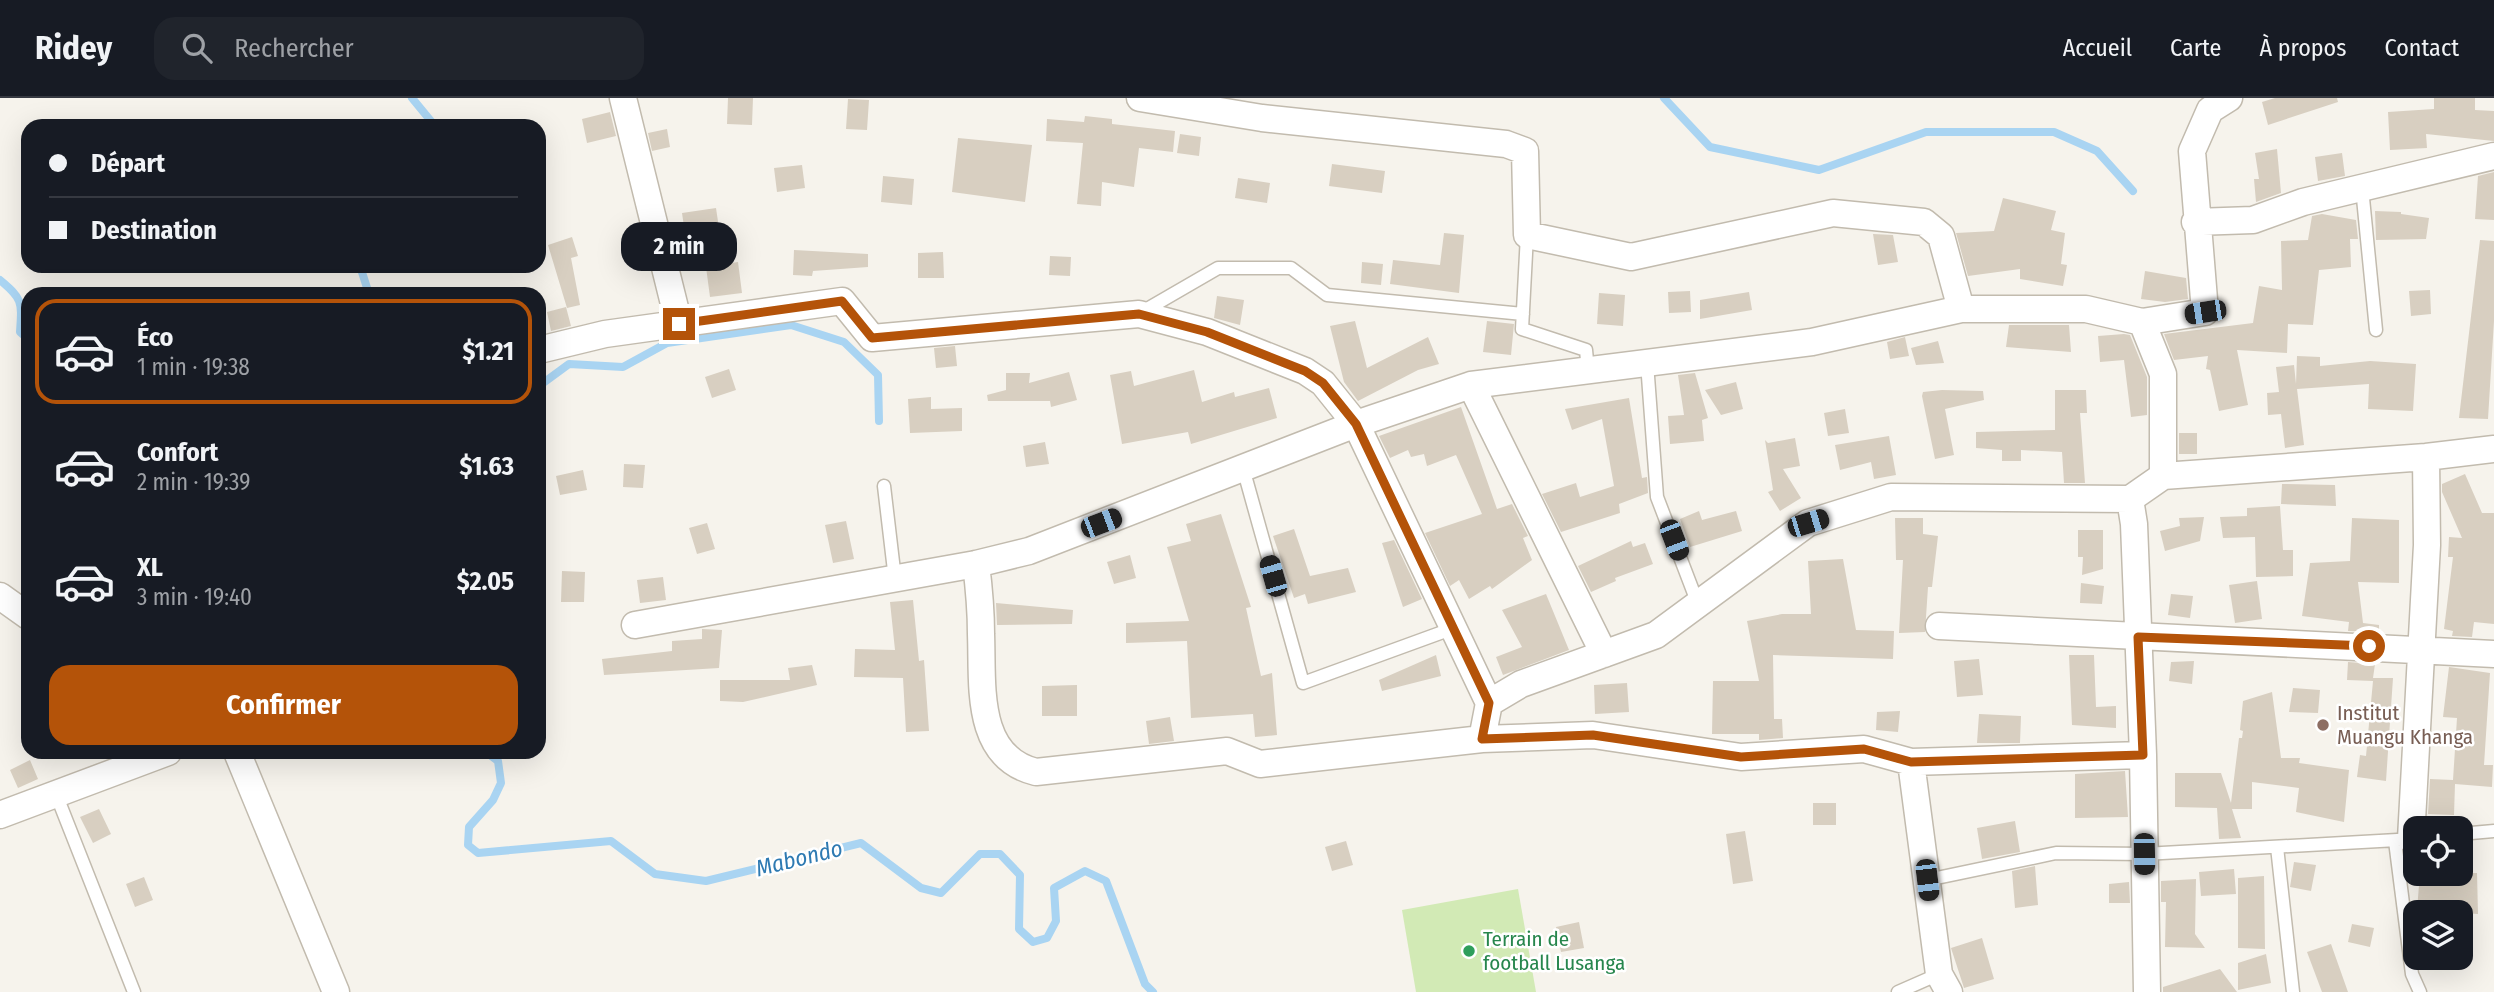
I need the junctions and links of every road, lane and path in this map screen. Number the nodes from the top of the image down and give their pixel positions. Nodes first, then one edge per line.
1 (623, 98) edge
2 (1140, 98) edge
3 (2229, 98) edge
4 (2494, 156) edge
5 (2362, 188) junction
6 (2196, 222) junction
7 (1527, 235) junction
8 (1961, 309) junction
9 (1139, 314) junction
10 (1523, 314) junction
11 (2142, 322) junction
12 (679, 324) junction
13 (2376, 330) dead end
14 (546, 348) edge
15 (1647, 363) junction
16 (1588, 371) junction
17 (1471, 385) junction
18 (1356, 424) junction
19 (2494, 449) edge
20 (2427, 457) junction
21 (1243, 468) junction
22 (2163, 477) junction
23 (884, 486) dead end
24 (2130, 499) junction
25 (976, 564) junction
26 (895, 579) junction
27 (0, 596) edge
28 (1698, 604) junction
29 (21, 611) edge
30 (635, 625) dead end
31 (1939, 626) dead end
32 (1454, 628) junction
33 (2138, 637) junction
34 (2420, 649) junction
35 (1604, 654) junction
36 (2494, 654) edge
37 (1489, 703) junction
38 (1482, 739) junction
39 (2143, 755) junction
40 (149, 759) edge
41 (240, 759) edge
42 (1911, 762) junction
43 (56, 794) junction
44 (0, 815) edge
45 (2409, 816) edge
46 (2494, 831) edge
47 (2473, 833) edge
48 (2403, 840) edge
49 (2277, 847) junction
50 (2144, 854) junction
51 (1927, 880) junction
52 (2409, 886) edge
53 (1944, 983) edge
54 (134, 992) edge
55 (336, 992) edge
56 (1898, 992) edge
57 (2147, 992) edge
58 (2293, 992) edge
59 (2420, 992) edge

1 - 12 street
2 - 7 street
3 - 6 street
4 - 5 street
5 - 6 street
5 - 13 lane
6 - 11 street
7 - 8 street
7 - 10 lane
8 - 11 street
8 - 15 street
9 - 10 lane
9 - 12 street
9 - 18 street
10 - 16 lane
11 - 22 street
12 - 14 street
15 - 16 street
15 - 28 lane
16 - 17 street
17 - 18 street
17 - 35 street
18 - 21 street
18 - 32 street
19 - 20 street
20 - 22 street
20 - 34 street
21 - 25 street
21 - 32 lane
22 - 24 street
23 - 26 lane
24 - 28 street
24 - 33 street
25 - 26 street
25 - 38 street
26 - 30 street
27 - 29 street
28 - 35 street
31 - 33 street
32 - 37 street
33 - 34 street
33 - 39 street
34 - 36 street
34 - 45 street
35 - 37 street
37 - 38 street
38 - 42 street
39 - 42 street
39 - 50 street
40 - 43 street
41 - 55 street
42 - 51 street
43 - 44 street
43 - 54 lane
46 - 47 lane
48 - 49 lane
49 - 50 lane
49 - 58 lane
50 - 51 lane
50 - 57 street
51 - 53 street
52 - 59 lane
53 - 56 lane

